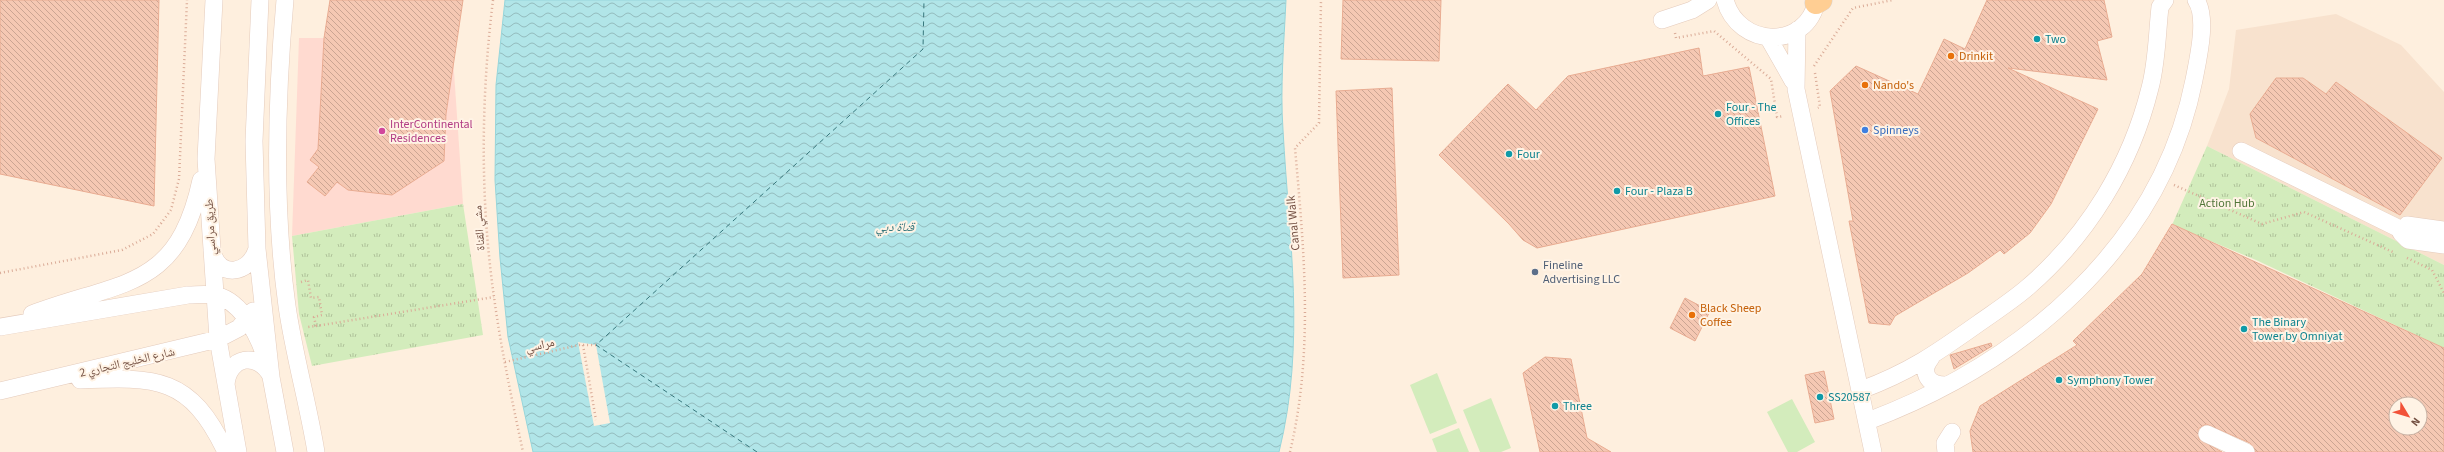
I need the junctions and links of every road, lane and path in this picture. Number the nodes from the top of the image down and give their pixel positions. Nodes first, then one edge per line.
1 (187, 0) edge
2 (214, 0) edge
3 (260, 0) edge
4 (285, 0) edge
5 (493, 0) edge
6 (1321, 0) edge
7 (1708, 0) edge
8 (2165, 0) edge
9 (2196, 0) edge
10 (1818, 1) edge
11 (1727, 6) edge
12 (1692, 10) junction
13 (1662, 20) dead end
14 (1797, 30) junction
15 (1768, 38) junction
16 (1796, 89) junction
17 (2240, 150) dead end
18 (206, 159) junction
19 (279, 172) junction
20 (254, 173) junction
21 (2161, 179) junction
22 (2402, 230) junction
23 (2444, 230) edge
24 (2444, 246) edge
25 (211, 247) junction
26 (257, 249) junction
27 (2397, 254) dead end
28 (2404, 257) dead end
29 (0, 273) edge
30 (262, 288) junction
31 (2444, 293) edge
32 (214, 295) junction
33 (494, 297) junction
34 (248, 320) junction
35 (316, 326) dead end
36 (3, 327) edge
37 (218, 339) junction
38 (581, 345) junction
39 (596, 346) dead end
40 (1932, 358) junction
41 (505, 362) junction
42 (271, 377) junction
43 (38, 382) junction
44 (226, 385) junction
45 (1945, 385) junction
46 (1862, 390) junction
47 (0, 391) edge
48 (596, 420) dead end
49 (1868, 421) junction
50 (2207, 434) dead end
51 (1956, 440) edge
52 (226, 452) edge
53 (238, 452) edge
54 (285, 452) edge
55 (316, 452) edge
56 (523, 452) edge
57 (1290, 452) edge
58 (1873, 452) edge
59 (1946, 452) edge
60 (2246, 452) edge

1 - 29 path
2 - 18 street, طريق مراسي
3 - 20 street
4 - 19 street
5 - 33 path, مشي القناة
6 - 57 path, Canal Walk
7 - 12 street
8 - 40 street
9 - 21 street
10 - 14 street
11 - 12 street
11 - 15 street
12 - 13 street
14 - 15 street
14 - 16 street
15 - 16 street
16 - 46 street
17 - 22 street
18 - 25 street, طريق مراسي
18 - 36 street
19 - 20 street
19 - 55 street
20 - 26 street
21 - 27 path
21 - 45 street
22 - 23 street
22 - 24 street
25 - 26 street
25 - 32 street, طريق مراسي
26 - 30 street
28 - 31 path
30 - 34 street, شارع الخليج التجاري 2
30 - 42 street
32 - 34 street
32 - 36 street
32 - 37 street, طريق مراسي
33 - 35 path
33 - 41 path, مشي القناة
34 - 37 street, شارع الخليج التجاري 2
34 - 42 street
37 - 43 street, شارع الخليج التجاري 2
37 - 44 street, طريق مراسي
38 - 39 path, مراسي
38 - 41 path, مراسي
38 - 48 path
40 - 45 street
40 - 46 street
41 - 56 path, مشي القناة
42 - 44 street
42 - 54 street
43 - 47 street, شارع الخليج التجاري 2
43 - 52 street
44 - 53 street, طريق مراسي
45 - 49 street
46 - 49 street
49 - 58 street
50 - 60 street
51 - 59 street

